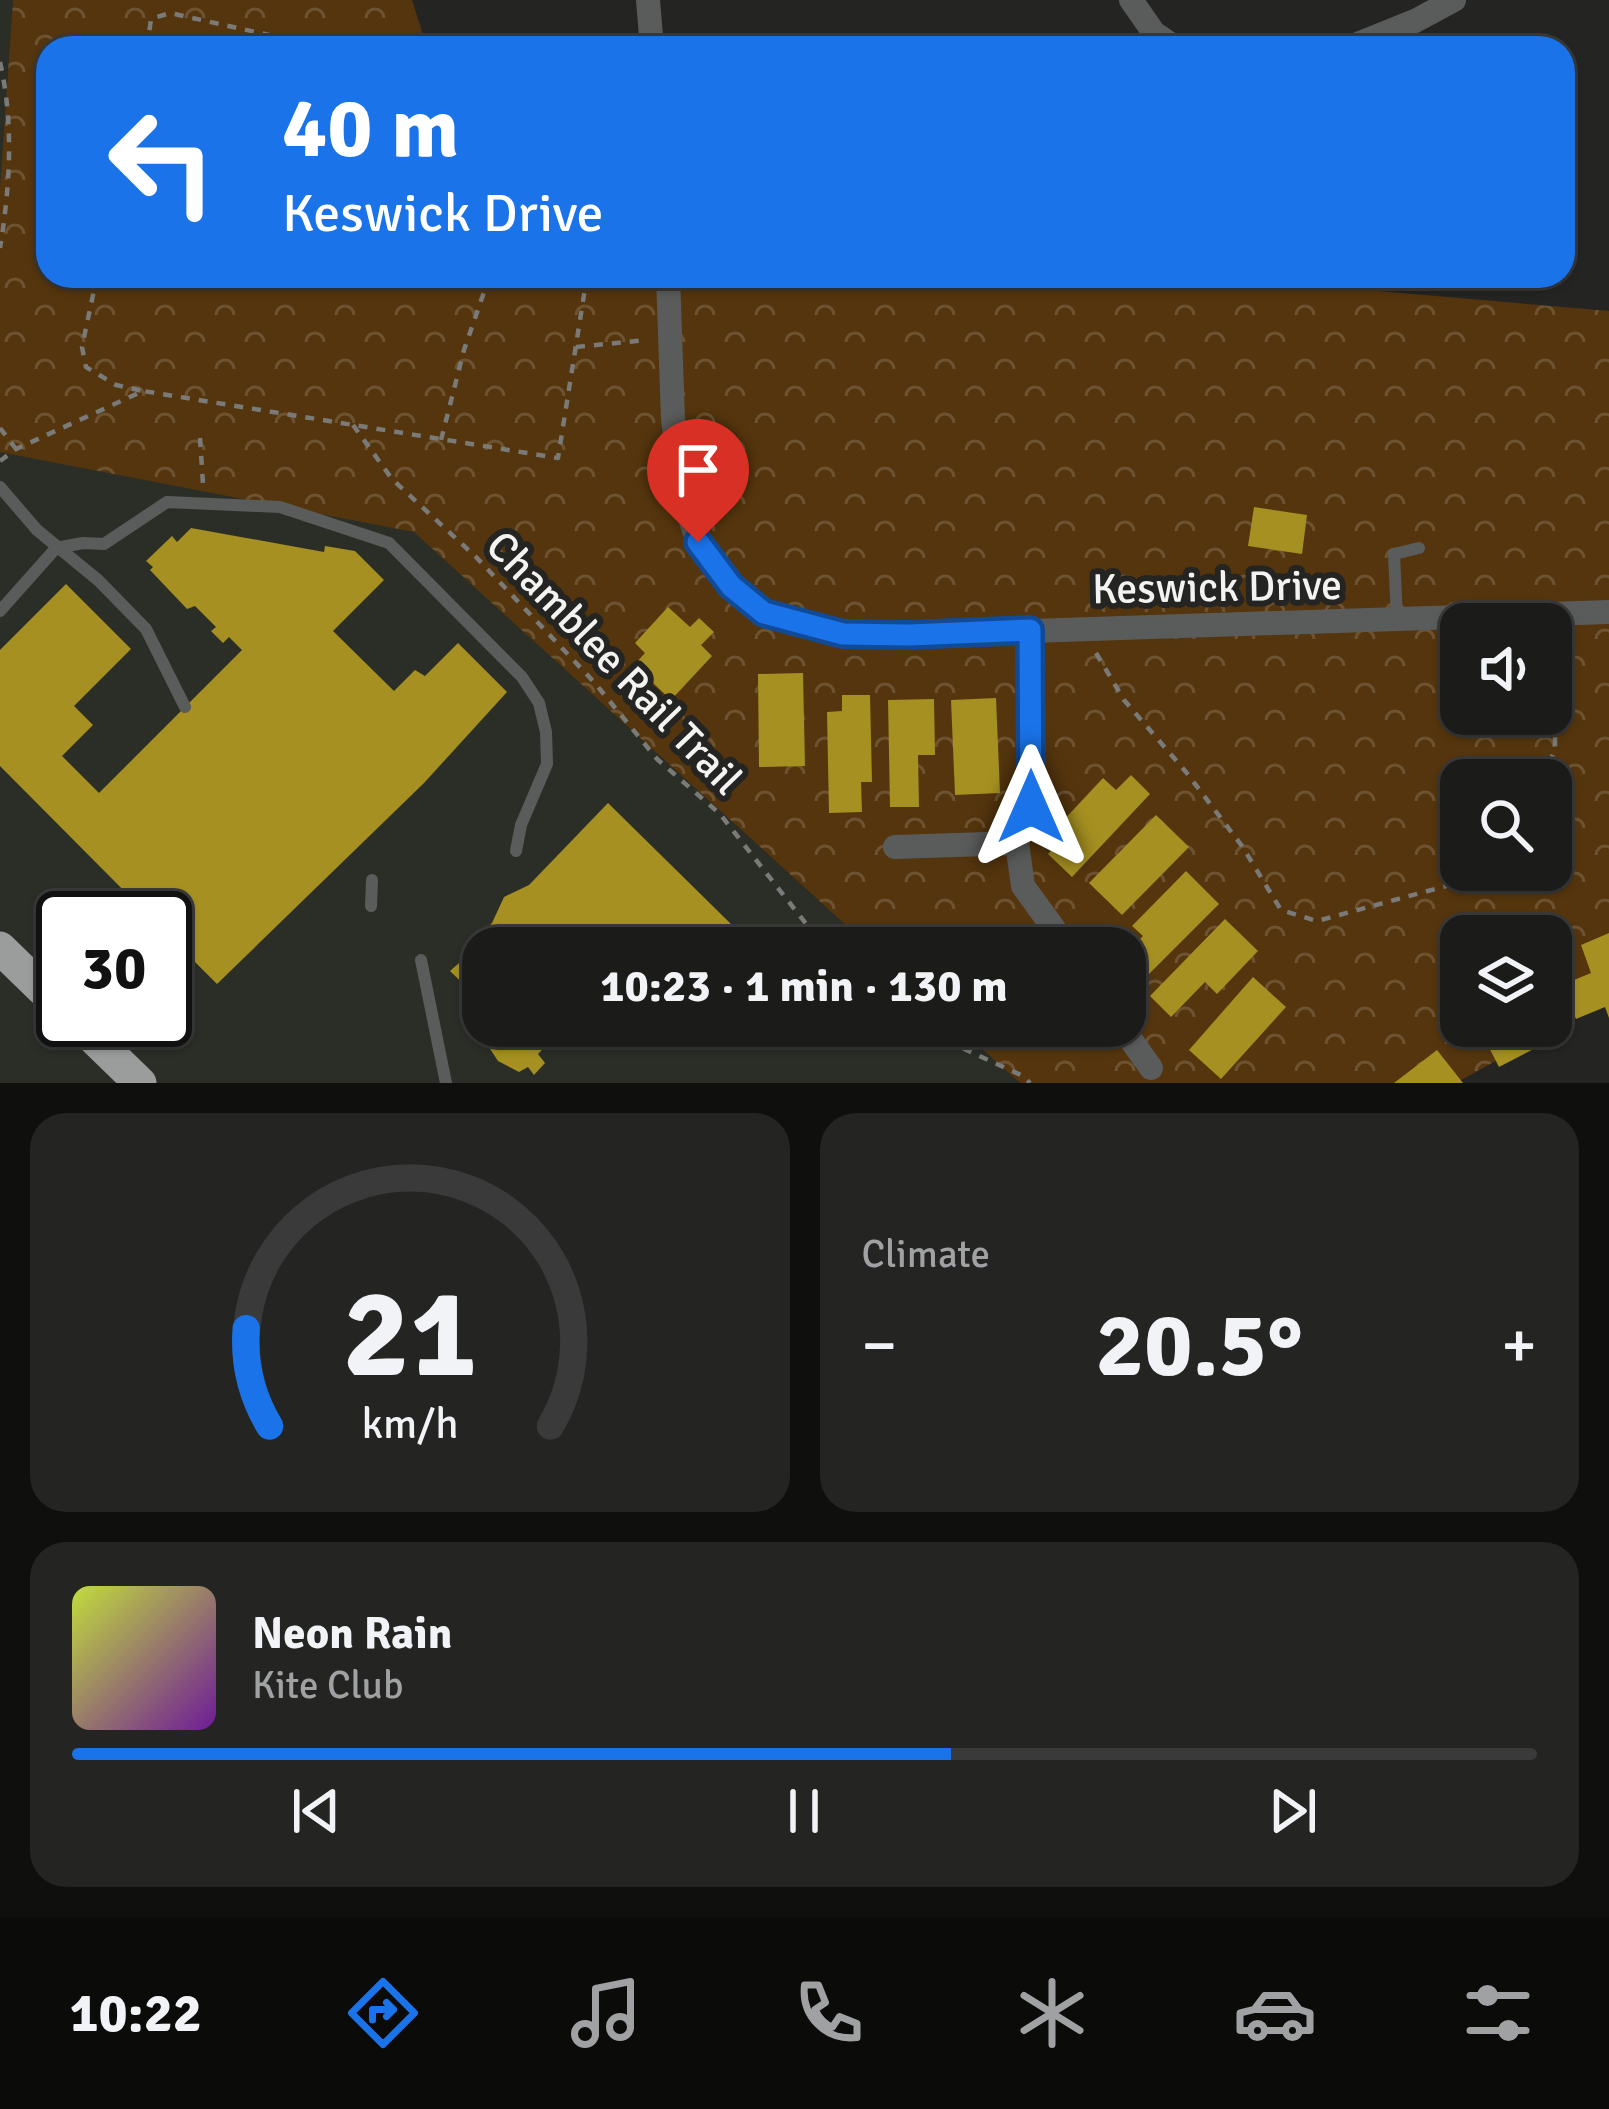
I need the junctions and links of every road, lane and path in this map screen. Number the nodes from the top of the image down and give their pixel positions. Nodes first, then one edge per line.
1 (648, 0) edge
2 (1130, 0) edge
3 (1454, 0) edge
4 (149, 36) edge
5 (273, 36) edge
6 (651, 36) edge
7 (1158, 36) edge
8 (1378, 36) edge
9 (0, 62) edge
10 (0, 248) edge
11 (94, 288) edge
12 (484, 288) edge
13 (585, 288) edge
14 (668, 288) edge
15 (647, 340) dead end
16 (576, 347) junction
17 (143, 391) junction
18 (353, 425) junction
19 (0, 428) edge
20 (200, 438) dead end
21 (441, 440) junction
22 (16, 449) junction
23 (0, 461) edge
24 (203, 484) dead end
25 (0, 488) edge
26 (56, 548) junction
27 (1419, 548) dead end
28 (0, 610) edge
29 (1609, 612) edge
30 (1397, 620) junction
31 (1030, 630) junction
32 (1094, 648) dead end
33 (185, 707) dead end
34 (1017, 843) junction
35 (895, 847) dead end
36 (516, 851) dead end
37 (373, 880) dead end
38 (1440, 888) edge
39 (371, 906) dead end
40 (809, 927) edge
41 (1053, 927) edge
42 (0, 948) edge
43 (421, 960) dead end
44 (36, 983) edge
45 (103, 1047) edge
46 (960, 1047) edge
47 (1135, 1047) edge
48 (1150, 1068) dead end
49 (140, 1083) edge
50 (446, 1083) edge
51 (1030, 1083) edge

1 - 6 street
2 - 7 street
3 - 8 street
4 - 5 path
9 - 10 path
11 - 17 path
12 - 21 path
13 - 16 path
14 - 31 street, Keswick Drive
15 - 16 path
16 - 21 path
17 - 18 path
17 - 22 path
18 - 21 path
18 - 40 path, Chamblee Rail Trail
19 - 22 path
20 - 24 path
22 - 23 path
25 - 26 lane
26 - 28 lane
26 - 33 lane
26 - 36 lane
27 - 30 lane
29 - 30 street, Keswick Drive
30 - 31 street, Keswick Drive
31 - 34 street
32 - 38 path
34 - 35 street
34 - 41 street
37 - 39 lane
42 - 44 highway
43 - 50 lane
45 - 49 highway
46 - 51 path
47 - 48 street

